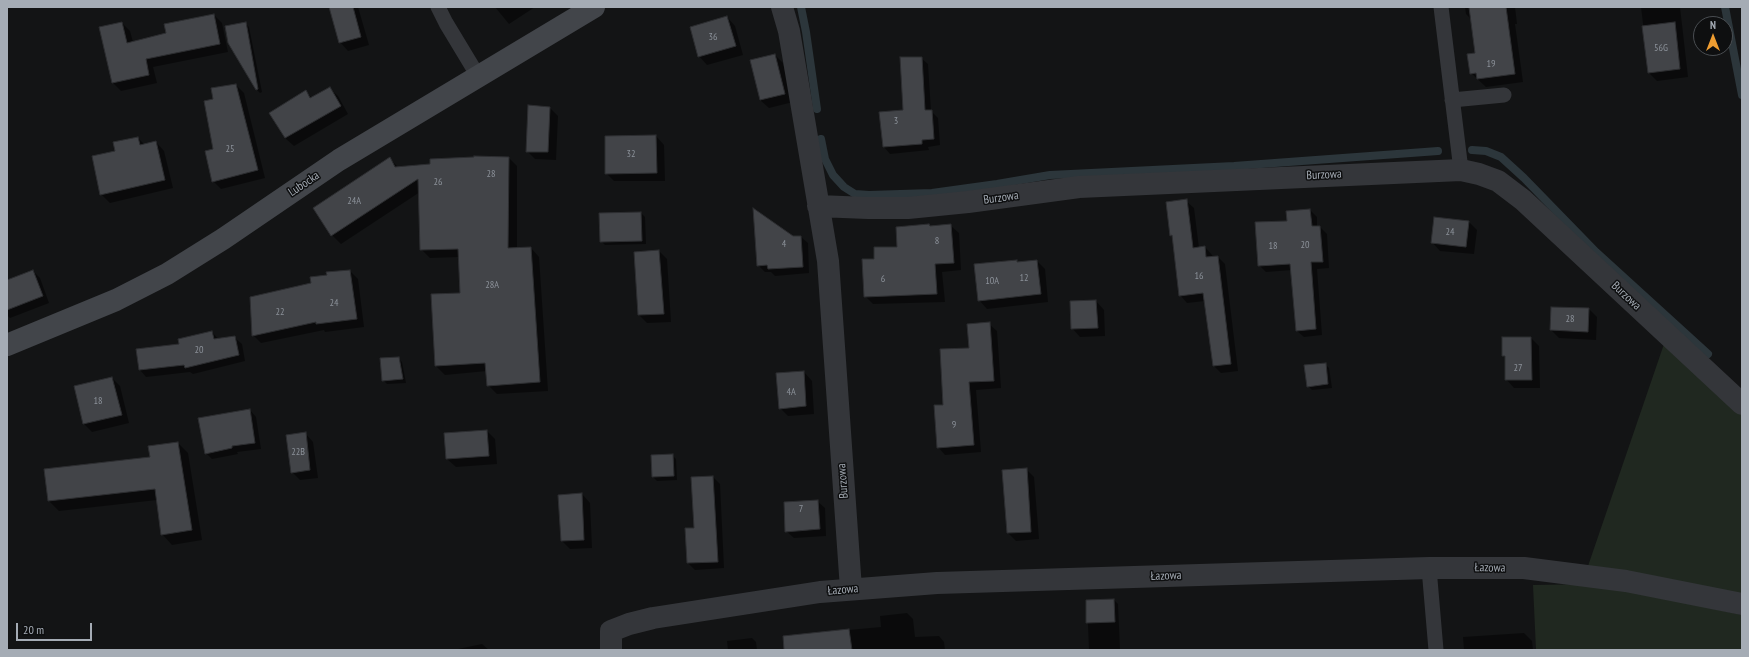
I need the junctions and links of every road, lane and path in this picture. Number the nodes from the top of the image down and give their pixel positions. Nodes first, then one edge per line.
1 (438, 7) edge
2 (594, 7) edge
3 (782, 7) edge
4 (1441, 7) edge
5 (478, 76) junction
6 (1504, 95) dead end
7 (1452, 100) junction
8 (1461, 170) junction
9 (818, 206) junction
10 (7, 345) edge
11 (1742, 404) edge
12 (1429, 568) junction
13 (851, 589) junction
14 (1742, 604) edge
15 (611, 650) edge
16 (1436, 650) edge

1 - 5 lane
2 - 5 street, Lubocka
3 - 9 street, Burzowa
4 - 7 lane
5 - 10 street, Lubocka
6 - 7 lane
7 - 8 lane
8 - 9 street, Burzowa
8 - 11 street, Burzowa
9 - 13 street, Burzowa
12 - 13 street, Łazowa
12 - 14 street, Łazowa
12 - 16 lane
13 - 15 street, Łazowa

